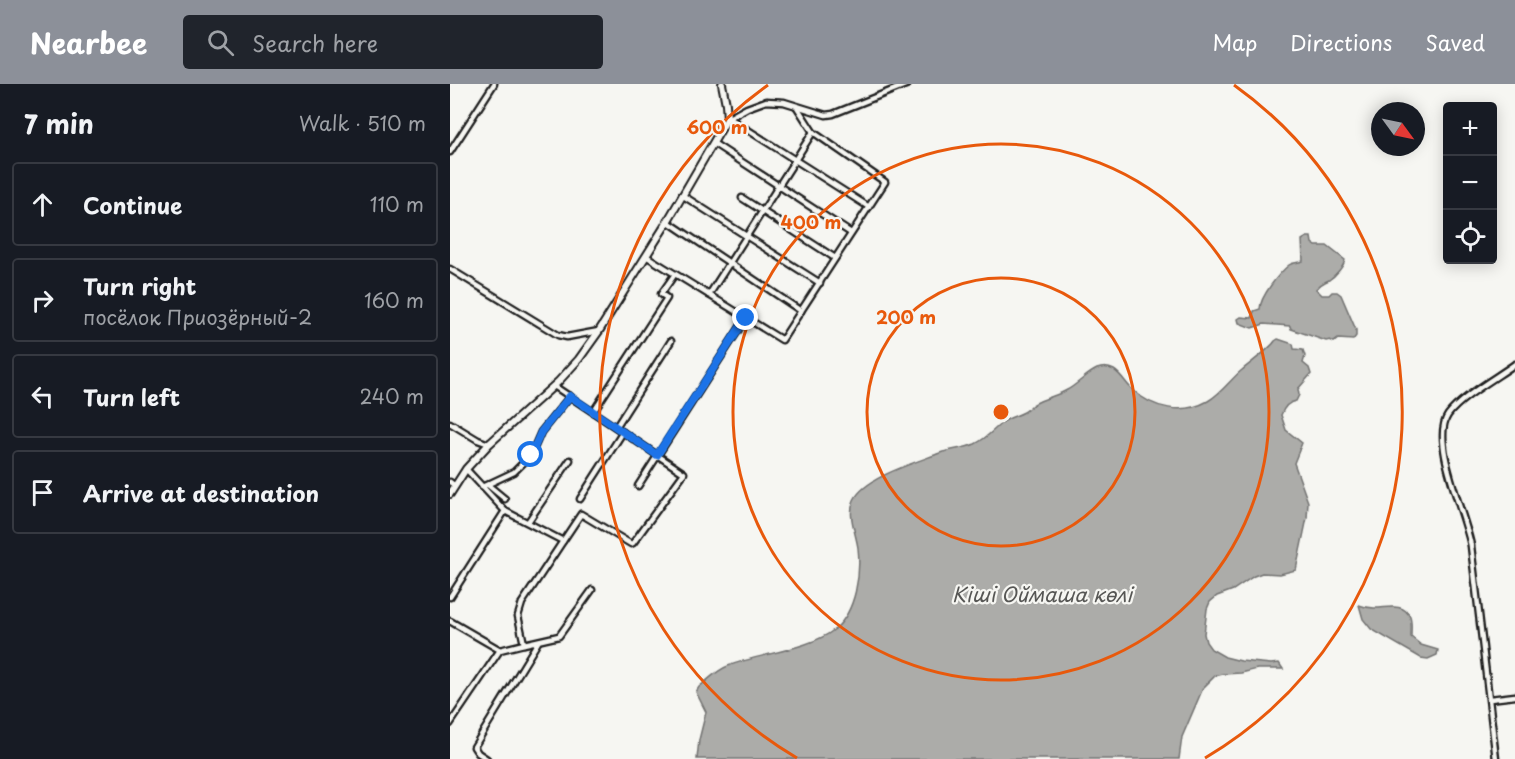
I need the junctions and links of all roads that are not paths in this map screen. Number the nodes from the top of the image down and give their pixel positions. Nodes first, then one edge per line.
1 (494, 84) edge
2 (722, 84) edge
3 (908, 84) edge
4 (797, 107) junction
5 (728, 119) junction
6 (813, 132) junction
7 (713, 143) junction
8 (450, 152) edge
9 (795, 161) junction
10 (778, 186) junction
11 (682, 195) junction
12 (742, 198) dead end
13 (869, 207) junction
14 (762, 211) junction
15 (667, 221) junction
16 (851, 233) junction
17 (746, 236) junction
18 (646, 256) junction
19 (835, 258) junction
20 (729, 263) junction
21 (450, 269) edge
22 (675, 274) junction
23 (820, 283) junction
24 (709, 295) junction
25 (801, 311) junction
26 (746, 318) junction
27 (599, 331) junction
28 (670, 341) dead end
29 (1515, 364) edge
30 (554, 386) junction
31 (570, 396) junction
32 (593, 412) junction
33 (450, 423) edge
34 (616, 427) junction
35 (622, 432) junction
36 (489, 444) junction
37 (657, 455) junction
38 (570, 460) dead end
39 (466, 469) junction
40 (453, 484) edge
41 (488, 485) junction
42 (638, 486) dead end
43 (482, 487) junction
44 (450, 494) edge
45 (580, 499) dead end
46 (506, 500) dead end
47 (505, 511) junction
48 (528, 522) junction
49 (562, 541) junction
50 (592, 590) dead end
51 (450, 597) edge
52 (450, 621) edge
53 (538, 642) junction
54 (524, 644) junction
55 (500, 650) junction
56 (1515, 696) edge
57 (1490, 699) junction
58 (450, 724) edge
59 (487, 759) edge
60 (1496, 759) edge

1 - 8 street
2 - 5 street
3 - 4 street
4 - 5 street
4 - 6 street
5 - 7 street
5 - 9 street
6 - 9 street
6 - 13 street
7 - 10 street
7 - 11 street
9 - 10 street
9 - 13 street
10 - 14 street
10 - 16 street
11 - 15 street
11 - 17 street
12 - 14 street
13 - 16 street
14 - 17 street
14 - 19 street
15 - 18 street
15 - 20 street
16 - 19 street
17 - 20 street
17 - 23 street
18 - 22 street
18 - 27 street
19 - 23 street
20 - 24 street
20 - 25 street
21 - 27 street
22 - 24 street
22 - 32 street
23 - 25 street
24 - 26 street
25 - 26 street
26 - 37 street
27 - 30 street
28 - 34 street
29 - 57 street
30 - 31 street
30 - 36 street
31 - 32 street
31 - 41 street
32 - 34 street
33 - 36 street
34 - 35 street
35 - 37 street
35 - 45 street
36 - 39 street
37 - 42 street
37 - 49 street
38 - 48 street
39 - 40 street
39 - 43 street
40 - 44 street
41 - 43 street
41 - 46 street
43 - 47 street
47 - 48 street
47 - 51 street
48 - 49 street
49 - 54 street
50 - 53 street
52 - 55 street
53 - 54 street
53 - 59 street
54 - 55 street
55 - 58 street
56 - 57 street
57 - 60 street

